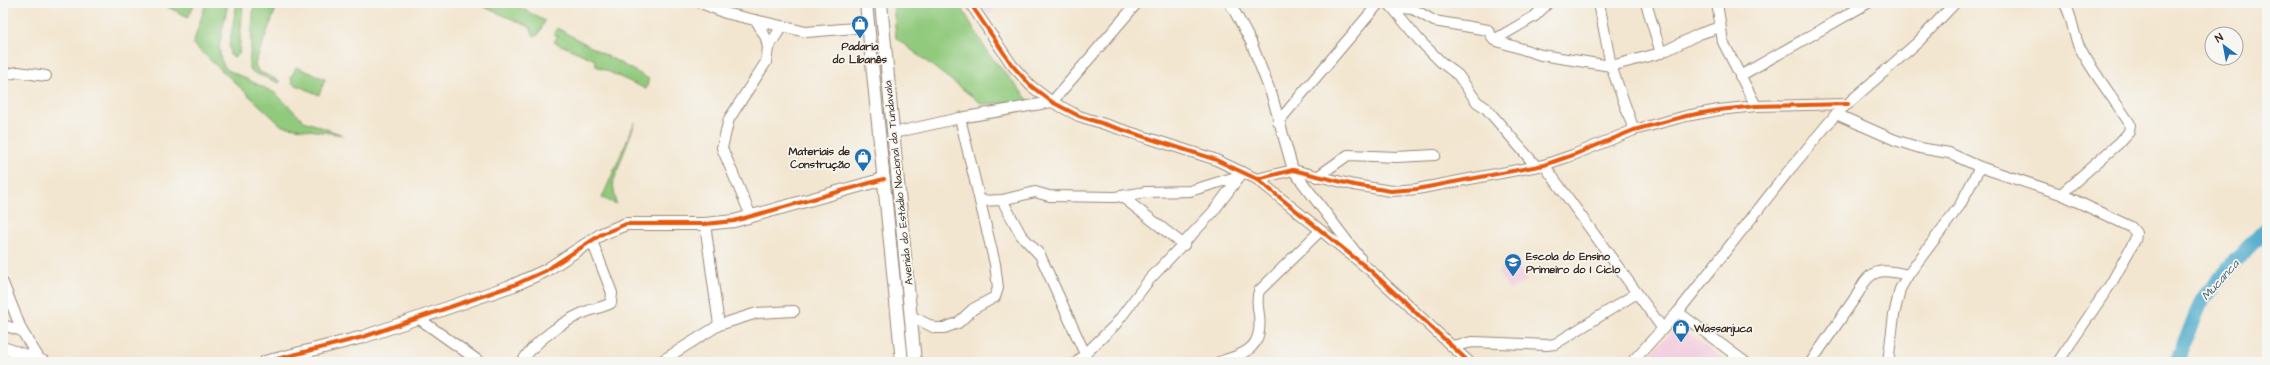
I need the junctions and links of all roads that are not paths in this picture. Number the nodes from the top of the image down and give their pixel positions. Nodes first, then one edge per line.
1 (701, 3) edge
2 (866, 3) edge
3 (880, 3) edge
4 (970, 3) edge
5 (1137, 3) edge
6 (1230, 3) edge
7 (1379, 3) edge
8 (1548, 3) edge
9 (1599, 3) edge
10 (1646, 3) edge
11 (1717, 3) edge
12 (1868, 3) edge
13 (1955, 3) edge
14 (2064, 3) edge
15 (1390, 5) edge
16 (756, 20) junction
17 (782, 26) junction
18 (868, 27) junction
19 (1720, 27) junction
20 (1494, 40) junction
21 (768, 48) junction
22 (1661, 53) junction
23 (1611, 66) junction
24 (3, 75) edge
25 (46, 76) dead end
26 (1740, 76) junction
27 (1052, 102) junction
28 (1848, 104) junction
29 (1756, 106) junction
30 (1836, 114) junction
31 (960, 118) junction
32 (1278, 122) junction
33 (1634, 130) junction
34 (893, 133) junction
35 (1435, 155) dead end
36 (1540, 166) junction
37 (1980, 167) junction
38 (1294, 170) junction
39 (1241, 173) junction
40 (1317, 177) junction
41 (884, 179) junction
42 (1257, 179) junction
43 (2061, 194) junction
44 (1121, 196) junction
45 (1002, 200) junction
46 (980, 201) junction
47 (752, 216) junction
48 (705, 224) junction
49 (1320, 231) junction
50 (592, 241) junction
51 (1184, 244) junction
52 (1371, 271) junction
53 (1908, 275) junction
54 (3, 283) edge
55 (1637, 293) junction
56 (794, 311) dead end
57 (1678, 312) junction
58 (911, 316) junction
59 (418, 318) junction
60 (3, 325) edge
61 (720, 325) junction
62 (1662, 329) junction
63 (22, 331) junction
64 (1452, 346) junction
65 (3, 348) edge
66 (1085, 354) junction
67 (42, 361) edge
68 (265, 362) edge
69 (480, 362) edge
70 (522, 362) edge
71 (660, 362) edge
72 (902, 362) edge
73 (915, 362) edge
74 (1077, 362) edge
75 (1219, 362) edge
76 (1469, 362) edge
77 (1632, 362) edge
78 (1744, 362) edge
79 (1811, 362) edge
80 (1888, 362) edge
81 (2058, 362) edge

1 - 16 street
2 - 18 street, Avenida do Estádio Nacional da Tundavala
3 - 34 street, Avenida do Estádio Nacional da Tundavala
4 - 27 street
5 - 27 street
6 - 32 street
7 - 32 street
8 - 20 street
9 - 23 street
10 - 22 street
11 - 19 street
12 - 26 street
13 - 28 street
14 - 43 street
15 - 20 street
15 - 36 street
16 - 17 street
16 - 21 street
17 - 18 street
17 - 21 street
18 - 41 street, Avenida do Estádio Nacional da Tundavala
19 - 22 street
19 - 26 street
20 - 23 street
21 - 47 street
22 - 23 street
23 - 33 street
24 - 25 street
26 - 29 street
27 - 31 street
27 - 39 street
28 - 29 street
28 - 30 street
29 - 33 street
30 - 37 street
30 - 57 street
31 - 34 street
31 - 46 street
32 - 38 street
33 - 36 street
34 - 58 street, Avenida do Estádio Nacional da Tundavala
35 - 40 street
36 - 40 street
36 - 55 street
37 - 43 street
37 - 53 street
38 - 40 street
38 - 42 street
38 - 52 street
39 - 42 street
39 - 44 street
39 - 51 street
41 - 47 street
41 - 72 street, Avenida do Estádio Nacional da Tundavala
42 - 49 street
43 - 81 street
44 - 45 street
44 - 51 street
45 - 46 street
45 - 66 street
46 - 58 street
47 - 48 street
48 - 50 street
48 - 61 street
49 - 52 street
49 - 75 street
50 - 59 street
50 - 70 street
51 - 66 street
52 - 64 street
53 - 79 street
53 - 80 street
54 - 63 street
55 - 62 street
55 - 64 street
56 - 61 street
57 - 62 street
57 - 78 street
58 - 73 street, Avenida do Estádio Nacional da Tundavala
59 - 68 street
59 - 69 street
60 - 63 street
61 - 71 street
62 - 77 street
63 - 67 street
64 - 76 street
65 - 67 street
66 - 74 street

